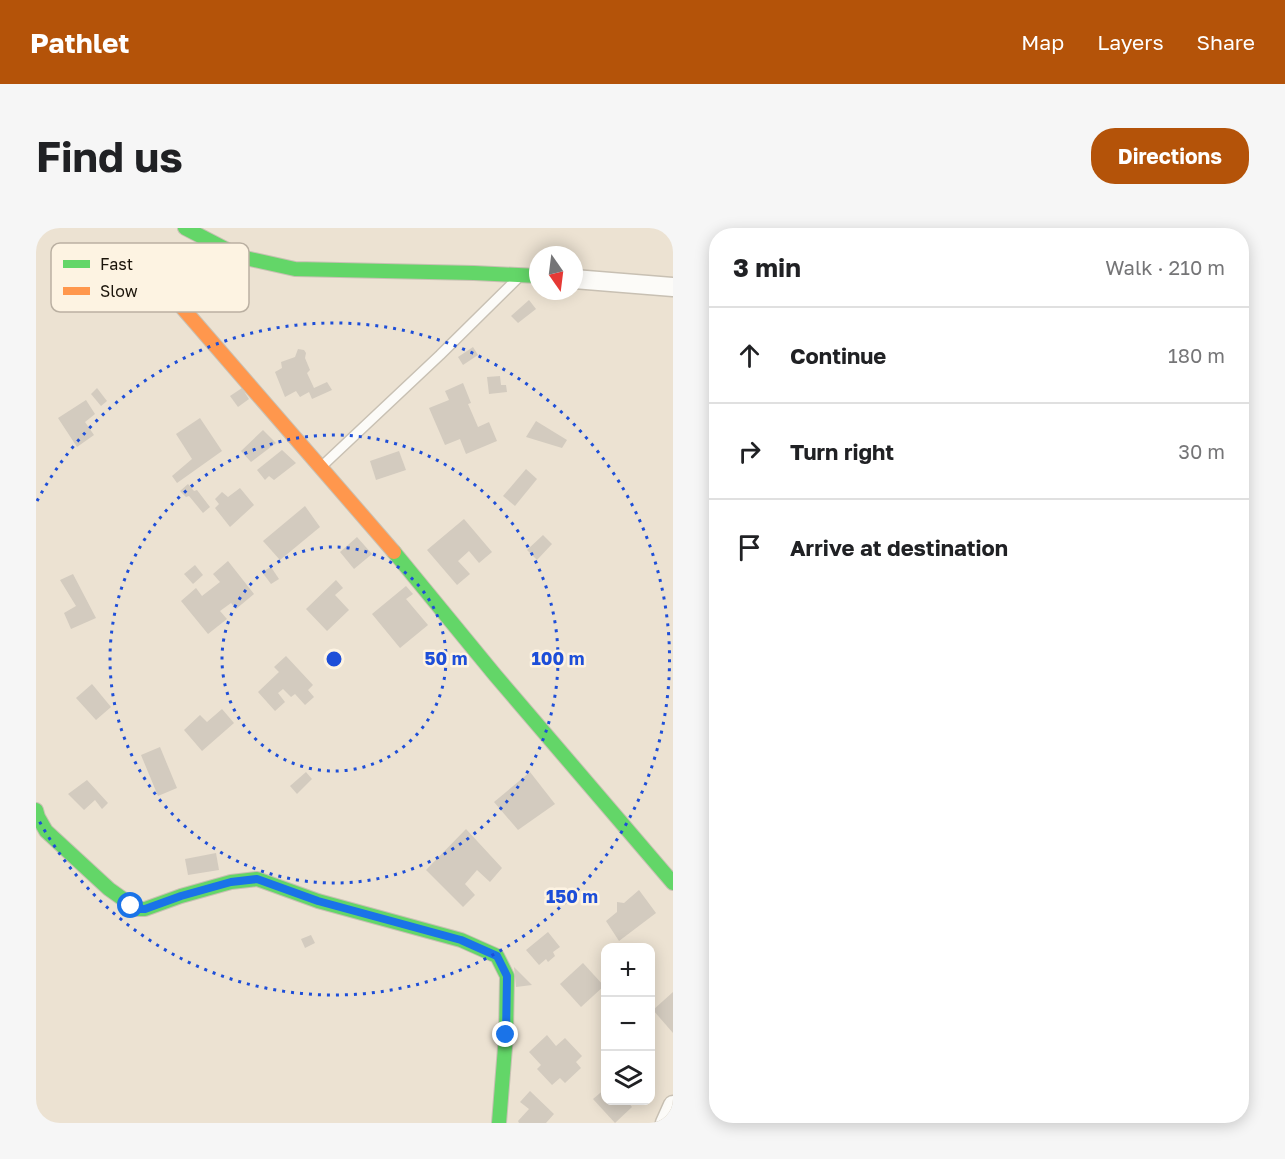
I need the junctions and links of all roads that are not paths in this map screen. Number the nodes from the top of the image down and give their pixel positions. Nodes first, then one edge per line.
1 (185, 228) edge
2 (214, 243) edge
3 (249, 259) edge
4 (520, 276) junction
5 (529, 276) edge
6 (583, 280) edge
7 (673, 287) edge
8 (186, 312) edge
9 (321, 467) junction
10 (36, 810) edge
11 (673, 883) edge
12 (673, 1105) edge
13 (499, 1123) edge
14 (665, 1123) edge

1 - 2 street
3 - 4 street
4 - 5 street
4 - 9 lane
6 - 7 street
8 - 9 street
9 - 11 street
10 - 13 street
12 - 14 street

